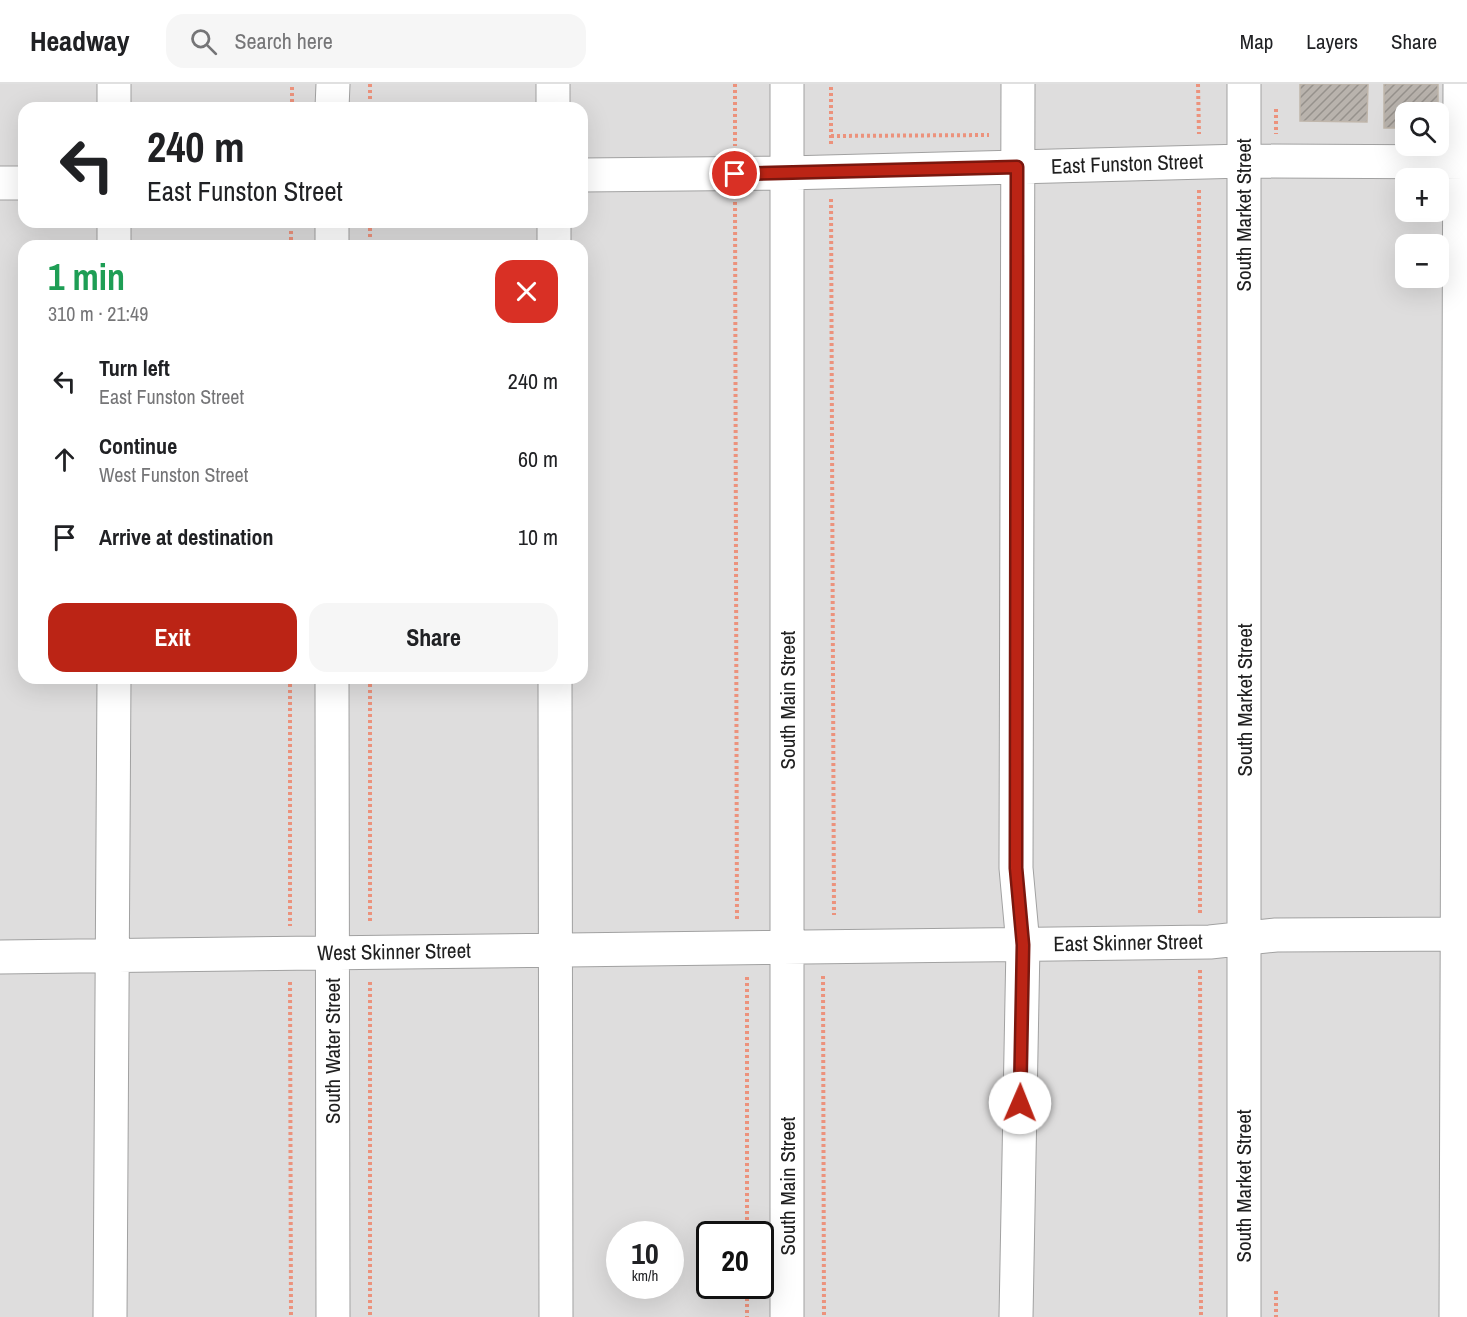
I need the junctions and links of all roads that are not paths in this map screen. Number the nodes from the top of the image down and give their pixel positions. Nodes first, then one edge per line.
1 (114, 84) edge
2 (333, 84) edge
3 (553, 84) edge
4 (787, 84) edge
5 (1018, 84) edge
6 (1244, 84) edge
7 (1460, 84) edge
8 (114, 102) edge
9 (332, 102) edge
10 (553, 102) edge
11 (1244, 161) junction
12 (1463, 162) edge
13 (1017, 167) junction
14 (787, 173) junction
15 (588, 176) edge
16 (0, 183) edge
17 (18, 183) edge
18 (114, 684) edge
19 (332, 684) edge
20 (555, 684) edge
21 (1462, 934) edge
22 (1244, 938) junction
23 (1023, 945) junction
24 (788, 948) junction
25 (555, 950) junction
26 (333, 952) junction
27 (112, 956) junction
28 (0, 957) edge
29 (110, 1317) edge
30 (333, 1317) edge
31 (556, 1317) edge
32 (787, 1317) edge
33 (1016, 1317) edge
34 (1244, 1317) edge
35 (1456, 1317) edge

1 - 8 street
2 - 9 street
3 - 10 street
4 - 14 street, South Main Street
5 - 13 street
6 - 11 street, South Market Street
7 - 12 street
11 - 12 street, East Funston Street
11 - 13 street, East Funston Street
11 - 22 street, South Market Street
12 - 21 street
13 - 14 street, East Funston Street
13 - 23 street
14 - 15 street, East Funston Street
14 - 24 street, South Main Street
16 - 17 street
18 - 27 street
19 - 26 street, South Water Street
20 - 25 street
21 - 22 street, East Skinner Street
21 - 35 street
22 - 23 street, East Skinner Street
22 - 34 street, South Market Street
23 - 24 street, East Skinner Street
23 - 33 street
24 - 25 street, West Skinner Street
24 - 32 street, South Main Street
25 - 26 street, West Skinner Street
25 - 31 street
26 - 27 street, West Skinner Street
26 - 30 street, South Water Street
27 - 28 street, West Skinner Street
27 - 29 street

